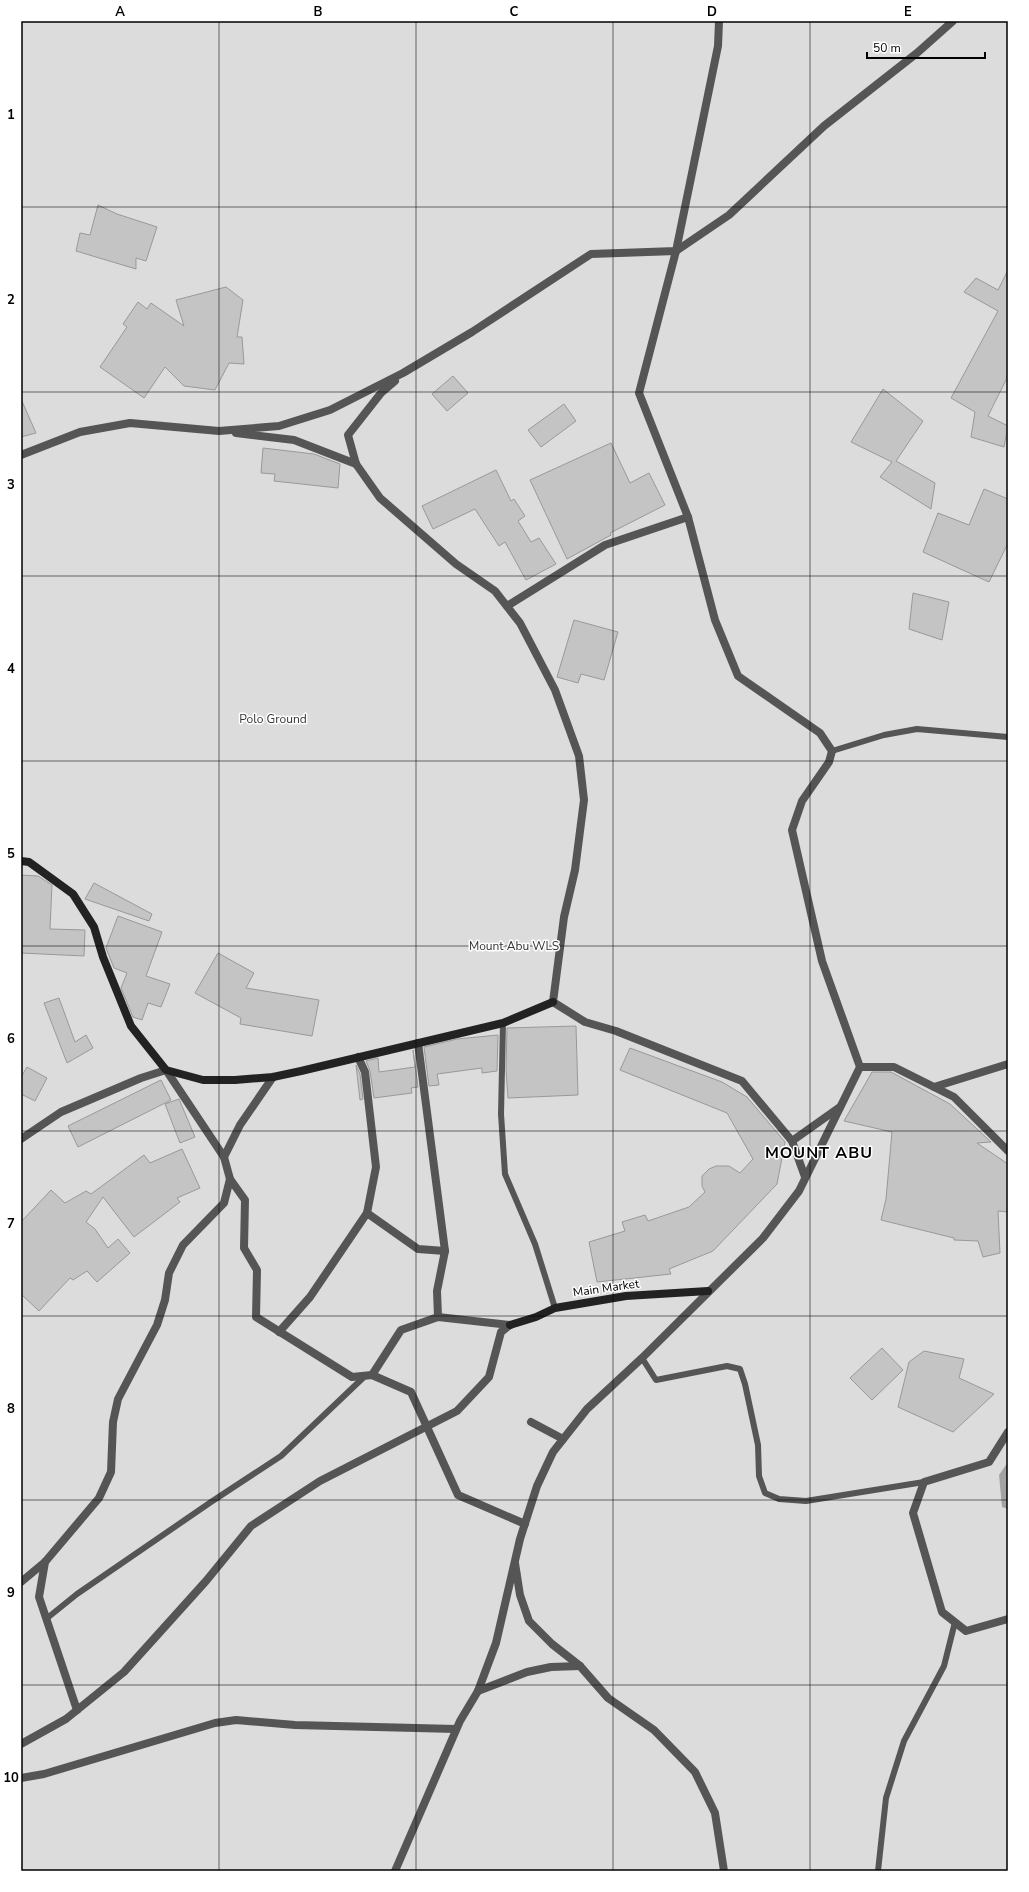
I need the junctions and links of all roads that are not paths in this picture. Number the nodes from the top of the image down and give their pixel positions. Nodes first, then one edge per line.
1 (719, 21) edge
2 (953, 21) edge
3 (676, 251) junction
4 (403, 373) junction
5 (214, 431) junction
6 (21, 456) edge
7 (356, 464) junction
8 (688, 518) junction
9 (507, 606) junction
10 (1008, 737) edge
11 (832, 752) junction
12 (21, 861) edge
13 (553, 1002) junction
14 (503, 1023) junction
15 (418, 1043) junction
16 (358, 1056) junction
17 (1008, 1064) edge
18 (860, 1067) junction
19 (166, 1070) junction
20 (273, 1077) junction
21 (934, 1087) junction
22 (841, 1106) junction
23 (21, 1139) edge
24 (792, 1141) junction
25 (1008, 1151) edge
26 (224, 1157) junction
27 (805, 1177) junction
28 (230, 1179) junction
29 (367, 1213) junction
30 (445, 1251) junction
31 (708, 1291) junction
32 (555, 1308) junction
33 (438, 1318) junction
34 (510, 1325) junction
35 (279, 1332) junction
36 (642, 1358) junction
37 (369, 1376) junction
38 (531, 1422) dead end
39 (427, 1428) junction
40 (1008, 1432) edge
41 (563, 1439) junction
42 (924, 1482) junction
43 (525, 1524) junction
44 (45, 1562) junction
45 (515, 1563) junction
46 (21, 1582) edge
47 (46, 1618) junction
48 (1008, 1619) edge
49 (955, 1622) junction
50 (580, 1666) junction
51 (478, 1691) junction
52 (77, 1710) junction
53 (456, 1729) junction
54 (21, 1744) edge
55 (21, 1778) edge
56 (395, 1871) edge
57 (724, 1871) edge
58 (878, 1871) edge

1 - 3 street
2 - 3 street
3 - 4 street
3 - 8 street
4 - 5 street
4 - 7 street
5 - 6 street
5 - 7 street
7 - 9 street
8 - 9 street
8 - 11 street
9 - 13 street
10 - 11 lane
11 - 18 street
12 - 19 main road
13 - 14 main road
13 - 24 street
14 - 15 main road
14 - 32 lane
15 - 16 main road
15 - 30 street
16 - 20 main road
16 - 29 street
17 - 21 street
18 - 21 street
18 - 22 street
19 - 20 main road
19 - 23 street
19 - 26 street
20 - 26 street
21 - 25 street
22 - 24 street
22 - 27 street
24 - 27 street
26 - 28 street
27 - 31 street
28 - 35 street
28 - 44 street
29 - 30 street
29 - 35 street
30 - 33 street
31 - 32 main road, Main Market
31 - 36 street
32 - 34 main road, Main Market
33 - 34 street
33 - 37 street
34 - 39 street
35 - 37 street
36 - 41 street
36 - 42 lane
37 - 39 street
37 - 47 lane
38 - 41 street
39 - 43 street
39 - 52 street
40 - 42 street
41 - 43 street
42 - 49 street
43 - 45 street
44 - 46 street
44 - 47 street
45 - 50 street
45 - 51 street
47 - 52 street
48 - 49 street
49 - 58 lane
50 - 51 street
50 - 57 street
51 - 53 street
52 - 54 street
53 - 55 street
53 - 56 street

